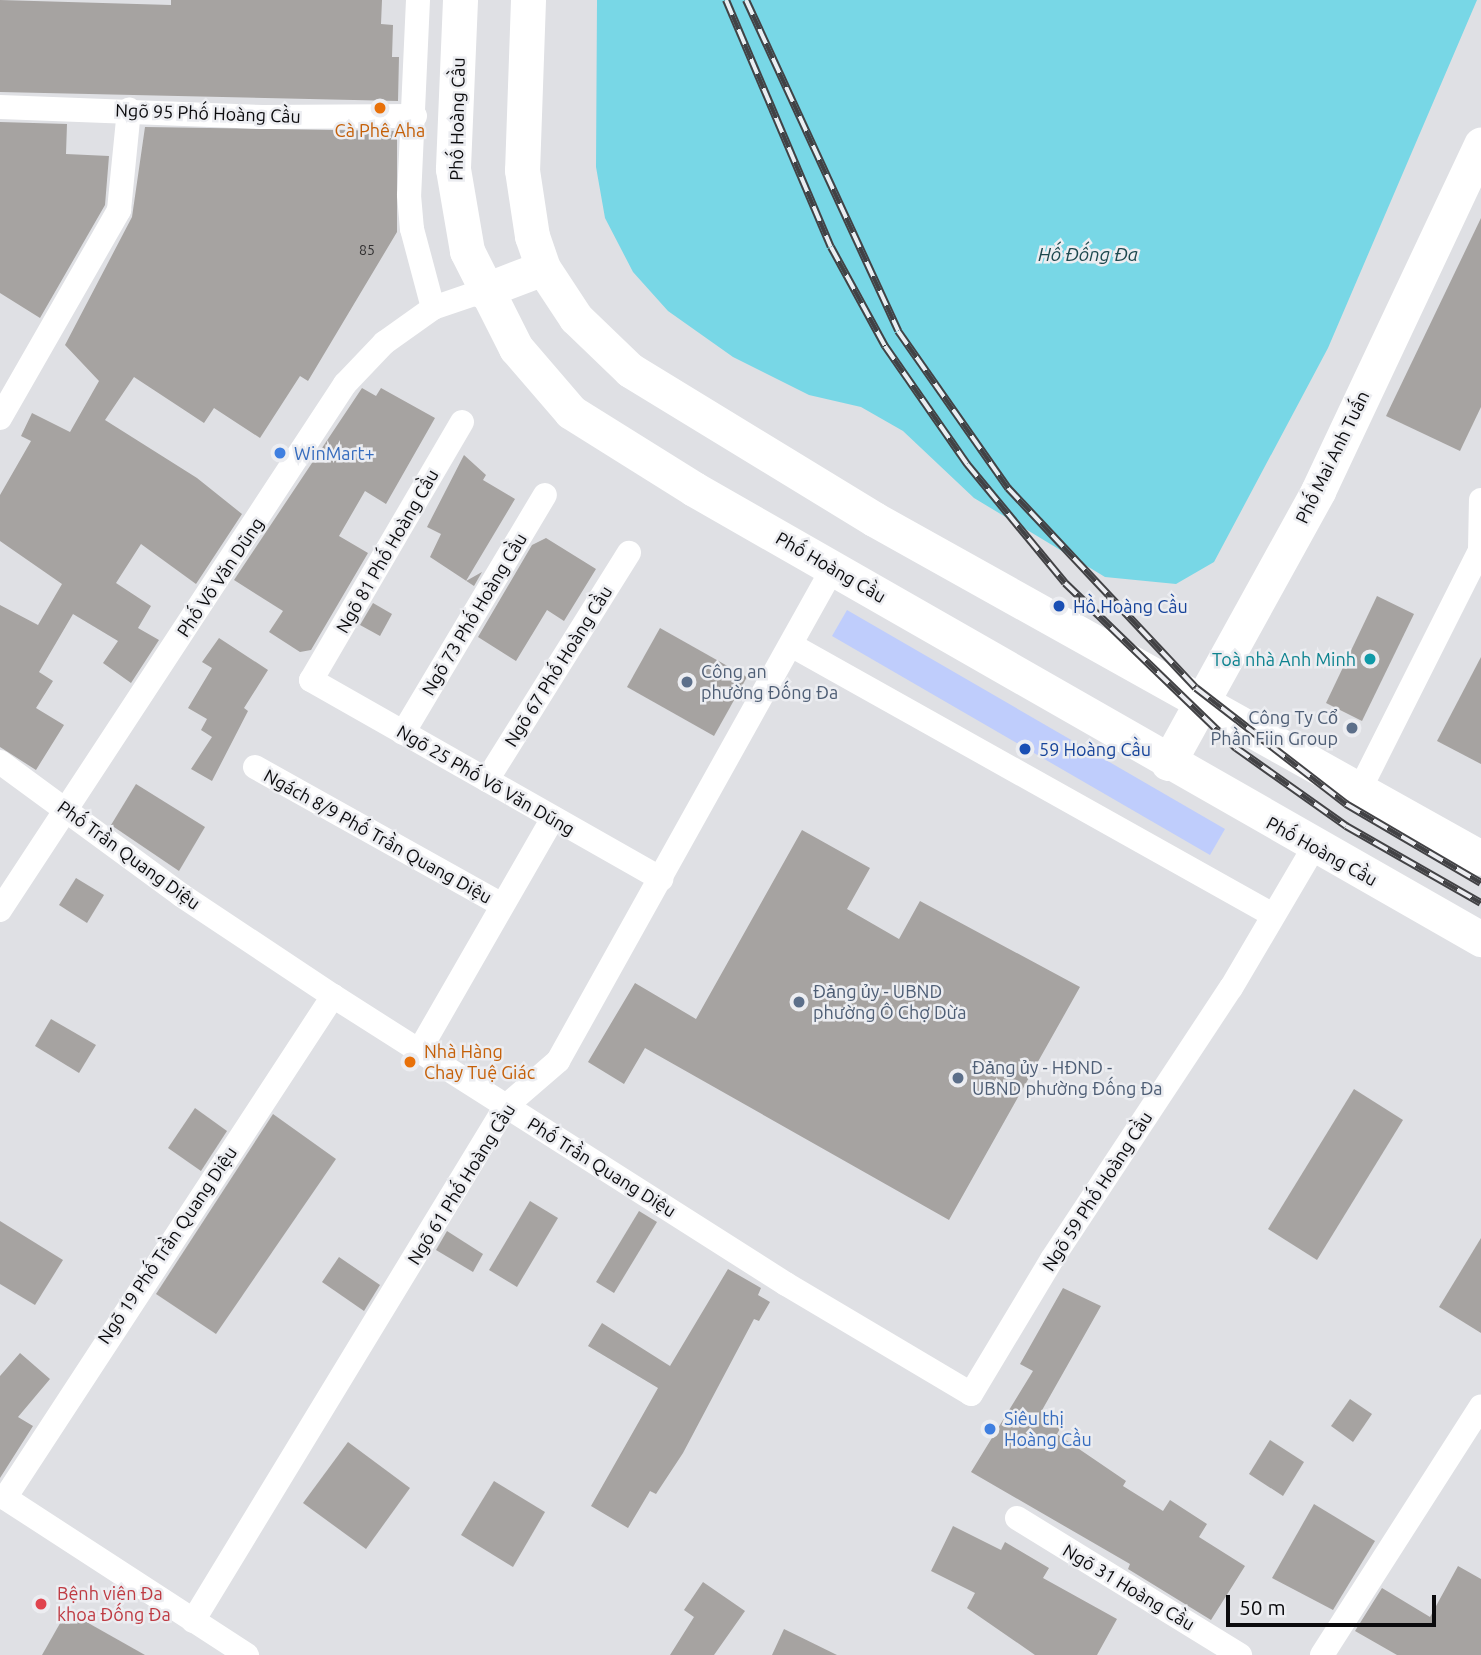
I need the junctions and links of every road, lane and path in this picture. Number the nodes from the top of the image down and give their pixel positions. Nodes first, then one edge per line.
1 (418, 0) edge
2 (460, 0) edge
3 (527, 0) edge
4 (0, 107) edge
5 (129, 109) junction
6 (415, 116) junction
7 (1481, 144) edge
8 (543, 268) junction
9 (483, 291) junction
10 (433, 308) junction
11 (0, 418) edge
12 (462, 422) dead end
13 (545, 495) dead end
14 (1480, 505) edge
15 (629, 552) dead end
16 (833, 568) junction
17 (791, 645) junction
18 (311, 680) joint
19 (1202, 703) junction
20 (403, 733) junction
21 (0, 762) edge
22 (1168, 763) junction
23 (256, 767) dead end
24 (487, 780) junction
25 (1359, 791) junction
26 (64, 808) junction
27 (553, 818) junction
28 (1314, 847) junction
29 (1481, 858) edge
30 (662, 879) junction
31 (500, 904) junction
32 (0, 910) edge
33 (1273, 915) junction
34 (1481, 939) edge
35 (333, 996) junction
36 (419, 1051) junction
37 (506, 1106) junction
38 (971, 1394) joint
39 (1481, 1406) edge
40 (1017, 1518) dead end
41 (193, 1621) junction
42 (247, 1655) edge
43 (1240, 1655) edge
44 (1322, 1655) edge

1 - 6 street
2 - 9 main road, Phố Hoàng Cầu
3 - 8 main road
4 - 5 street, Ngõ 95 Phố Hoàng Cầu
5 - 6 street, Ngõ 95 Phố Hoàng Cầu
5 - 11 street
6 - 10 street
7 - 19 main road, Phố Mai Anh Tuấn
8 - 9 main road
8 - 19 main road
9 - 10 street, Phố Võ Văn Dũng
9 - 16 main road, Phố Hoàng Cầu
10 - 26 street, Phố Võ Văn Dũng
12 - 18 street, Ngõ 81 Phố Hoàng Cầu
13 - 20 street, Ngõ 73 Phố Hoàng Cầu
14 - 25 street
15 - 24 street, Ngõ 67 Phố Hoàng Cầu
16 - 17 street, Ngõ 61 Phố Hoàng Cầu
16 - 22 main road, Phố Hoàng Cầu
17 - 30 street, Ngõ 61 Phố Hoàng Cầu
17 - 33 street
18 - 20 street, Ngõ 25 Phố Võ Văn Dũng
19 - 22 main road, Phố Mai Anh Tuấn
19 - 25 main road
20 - 24 street, Ngõ 25 Phố Võ Văn Dũng
21 - 26 street, Phố Trần Quang Diệu
22 - 28 main road, Phố Hoàng Cầu
23 - 31 street, Ngách 8/9 Phố Trần Quang Diệu
24 - 27 street, Ngõ 25 Phố Võ Văn Dũng
25 - 29 main road
26 - 32 street, Phố Võ Văn Dũng
26 - 35 street, Phố Trần Quang Diệu
27 - 30 street, Ngõ 25 Phố Võ Văn Dũng
27 - 31 street
28 - 33 street, Ngõ 59 Phố Hoàng Cầu
28 - 34 main road, Phố Hoàng Cầu
30 - 37 street, Ngõ 61 Phố Hoàng Cầu
31 - 36 street
33 - 38 street, Ngõ 59 Phố Hoàng Cầu
35 - 36 street, Phố Trần Quang Diệu
35 - 41 street, Ngõ 19 Phố Trần Quang Diệu
36 - 37 street, Phố Trần Quang Diệu
37 - 38 street, Phố Trần Quang Diệu
37 - 41 street, Ngõ 61 Phố Hoàng Cầu
39 - 44 street
40 - 43 street, Ngõ 31 Hoàng Cầu
41 - 42 street

